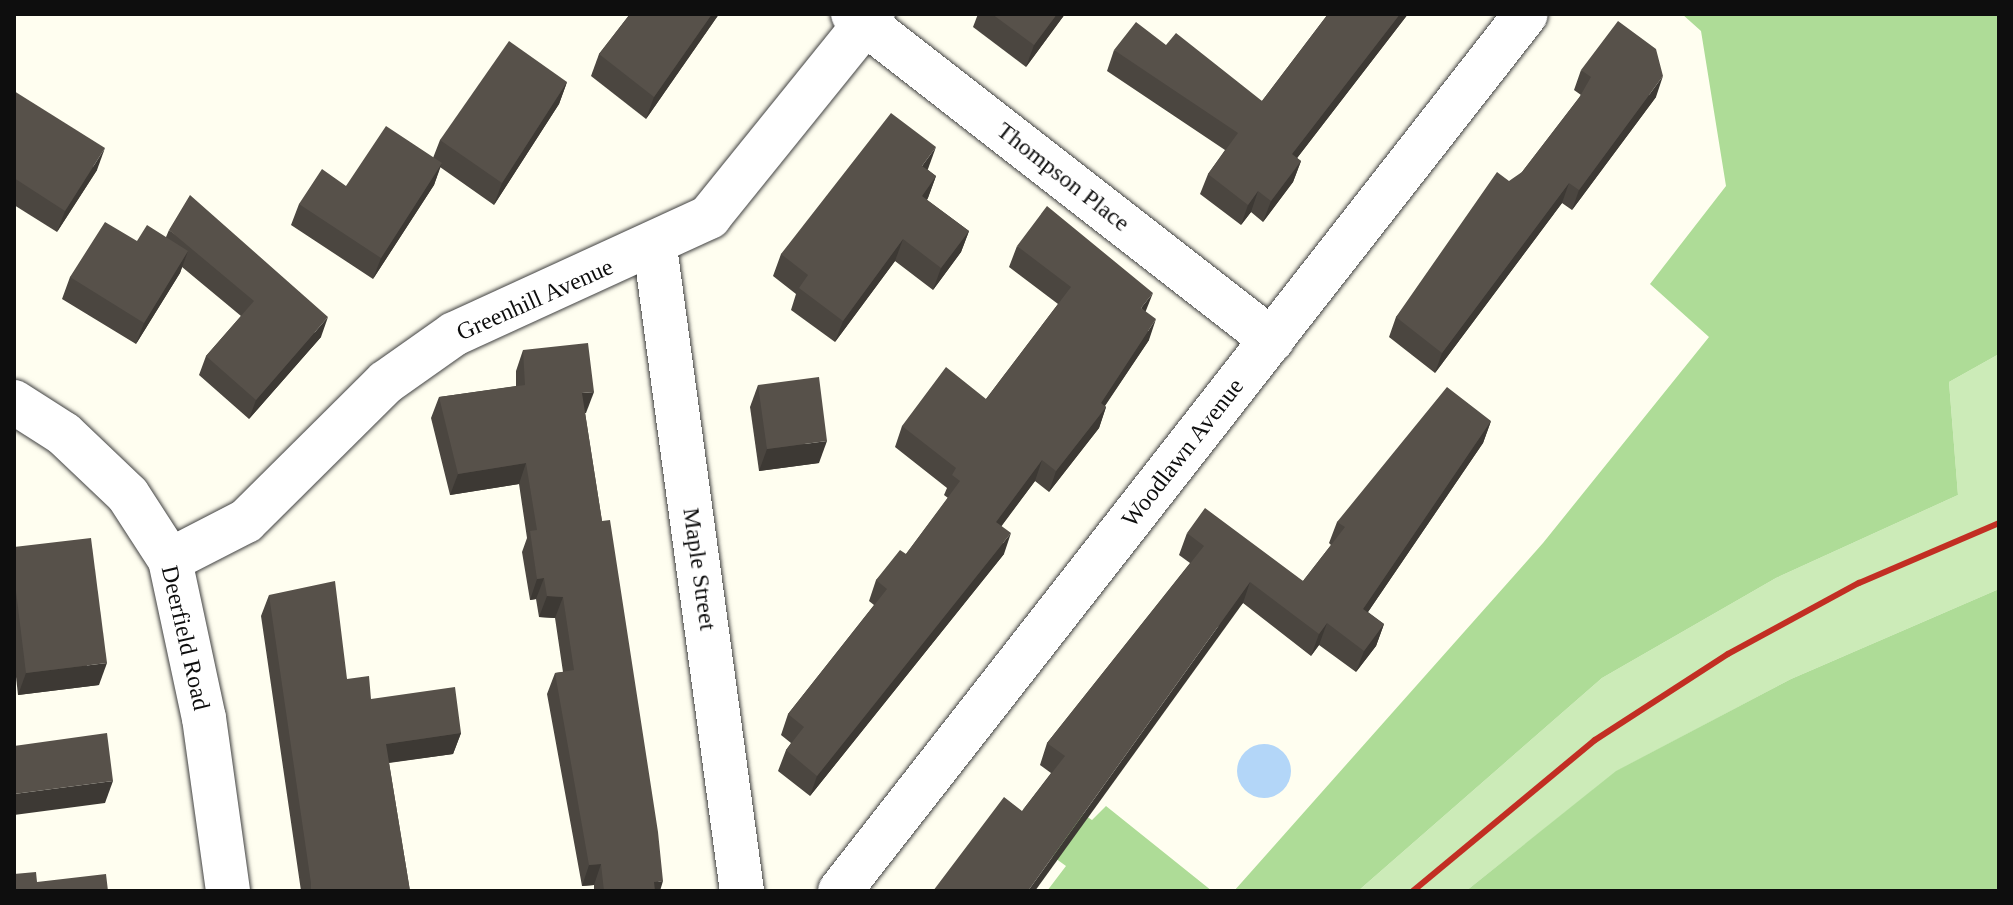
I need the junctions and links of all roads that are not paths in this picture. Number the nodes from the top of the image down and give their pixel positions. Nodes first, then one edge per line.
1 (1526, 14) edge
2 (864, 17) edge
3 (655, 247) junction
4 (1272, 340) junction
5 (14, 402) edge
6 (170, 560) junction
7 (228, 891) edge
8 (742, 891) edge
9 (840, 891) edge

1 - 4 street, Woodlawn Avenue
2 - 3 street, Greenhill Avenue
2 - 4 street, Thompson Place
3 - 6 street, Greenhill Avenue
3 - 8 street, Maple Street
4 - 9 street, Woodlawn Avenue
5 - 6 street, Deerfield Road
6 - 7 street, Deerfield Road

